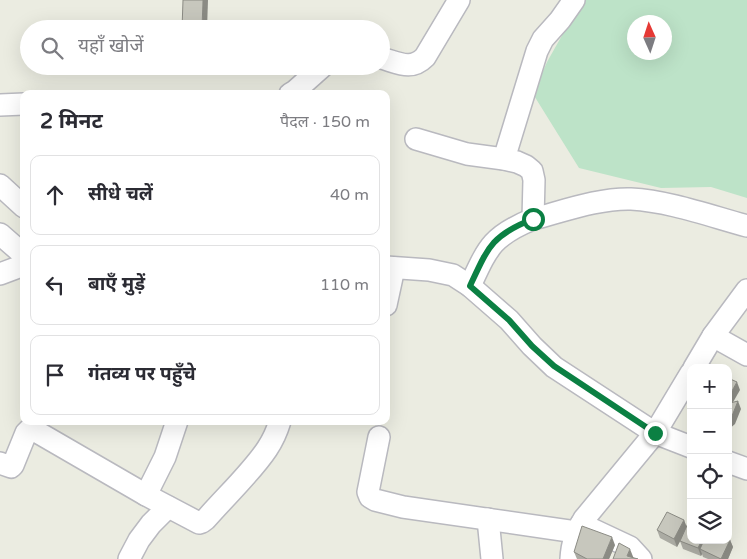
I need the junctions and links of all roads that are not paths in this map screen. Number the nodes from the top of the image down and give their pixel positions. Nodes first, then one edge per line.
1 (459, 0) edge
2 (574, 0) edge
3 (390, 61) edge
4 (313, 75) edge
5 (296, 90) edge
6 (20, 104) edge
7 (0, 105) edge
8 (416, 139) dead end
9 (504, 159) junction
10 (0, 185) edge
11 (20, 203) edge
12 (533, 219) junction
13 (747, 226) edge
14 (0, 234) edge
15 (20, 252) edge
16 (20, 266) edge
17 (390, 268) edge
18 (0, 274) edge
19 (470, 286) junction
20 (747, 290) edge
21 (713, 336) junction
22 (747, 355) edge
23 (696, 364) edge
24 (687, 380) edge
25 (177, 425) edge
26 (279, 425) edge
27 (655, 433) junction
28 (379, 437) dead end
29 (687, 445) edge
30 (0, 463) edge
31 (732, 463) edge
32 (747, 469) edge
33 (146, 495) junction
34 (168, 507) junction
35 (488, 520) junction
36 (579, 528) junction
37 (129, 559) edge
38 (492, 559) edge
39 (571, 559) edge
40 (642, 559) edge

1 - 3 street
2 - 9 street
4 - 5 street
6 - 7 street
8 - 9 street
9 - 12 street
10 - 11 street
12 - 13 street
12 - 19 street
14 - 15 street
16 - 18 street
17 - 19 street
19 - 27 street
20 - 21 street
21 - 22 street
21 - 23 street
24 - 27 street
25 - 33 street
26 - 34 street
27 - 29 street
27 - 36 street
28 - 35 street
30 - 33 street
31 - 32 street
33 - 34 street
34 - 37 street
35 - 36 street
35 - 38 street
36 - 39 street
36 - 40 street

